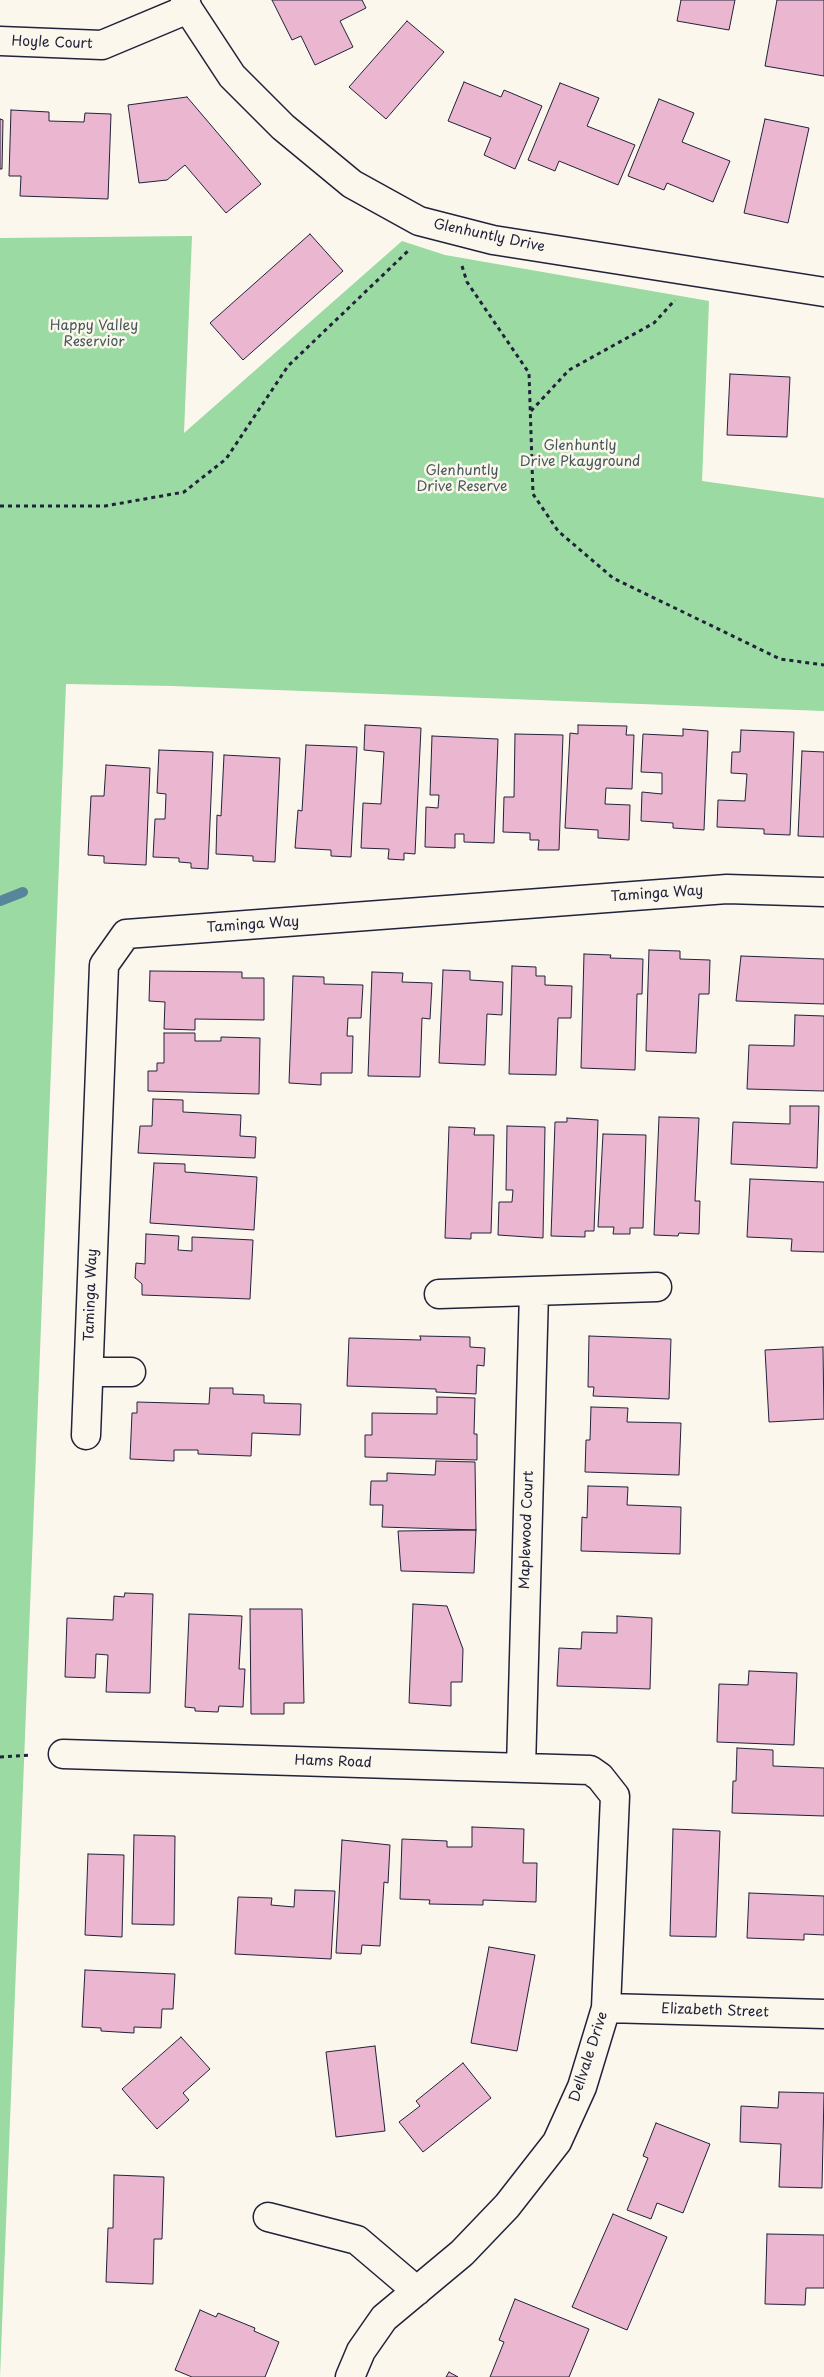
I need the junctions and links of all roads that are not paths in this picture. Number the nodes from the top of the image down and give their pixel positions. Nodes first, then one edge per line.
1 (186, 4) edge
2 (0, 41) edge
3 (824, 292) edge
4 (824, 892) edge
5 (657, 1287) dead end
6 (534, 1292) junction
7 (439, 1294) dead end
8 (89, 1372) junction
9 (131, 1372) dead end
10 (86, 1434) dead end
11 (63, 1754) dead end
12 (521, 1768) junction
13 (600, 1777) joint
14 (606, 2008) junction
15 (824, 2014) edge
16 (268, 2217) dead end
17 (417, 2291) junction
18 (350, 2377) edge

1 - 2 street, Hoyle Court
1 - 3 street, Glenhuntly Drive
4 - 8 street, Taminga Way
5 - 6 street
6 - 7 street
6 - 12 street, Maplewood Court
8 - 9 street
8 - 10 street, Taminga Way
11 - 12 street, Hams Road
12 - 13 street, Hams Road
13 - 14 street, Dellvale Drive
14 - 15 street, Elizabeth Street
14 - 17 street, Dellvale Drive
16 - 17 street
17 - 18 street, Dellvale Drive

